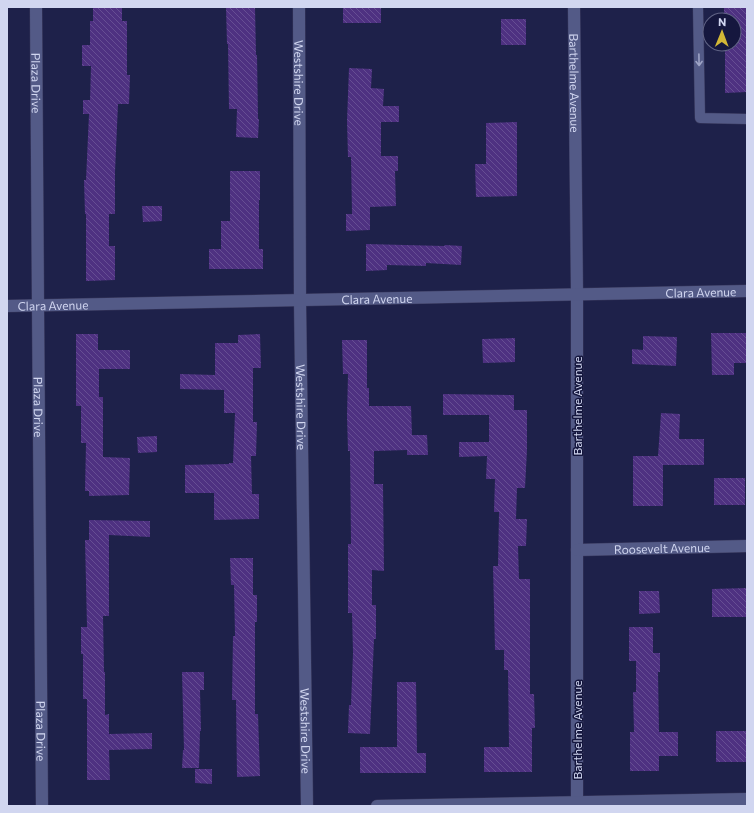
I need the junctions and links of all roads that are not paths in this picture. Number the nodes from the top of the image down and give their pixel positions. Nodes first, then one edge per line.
1 (36, 7) edge
2 (299, 7) edge
3 (574, 7) edge
4 (698, 7) edge
5 (747, 119) edge
6 (747, 291) edge
7 (577, 294) junction
8 (300, 301) junction
9 (7, 306) edge
10 (38, 306) junction
11 (747, 546) edge
12 (577, 550) junction
13 (747, 799) edge
14 (577, 804) edge
15 (42, 806) edge
16 (307, 806) edge
17 (377, 806) edge

1 - 10 street, Plaza Drive
2 - 8 street, Westshire Drive
3 - 7 street, Barthelme Avenue
4 -> 5 lane
6 - 7 street, Clara Avenue
7 - 8 street, Clara Avenue
7 - 12 street, Barthelme Avenue
8 - 10 street, Clara Avenue
8 - 16 street, Westshire Drive
9 - 10 street, Clara Avenue
10 - 15 street, Plaza Drive
11 - 12 street, Roosevelt Avenue
12 - 14 street, Barthelme Avenue
13 - 14 street
14 - 17 street

